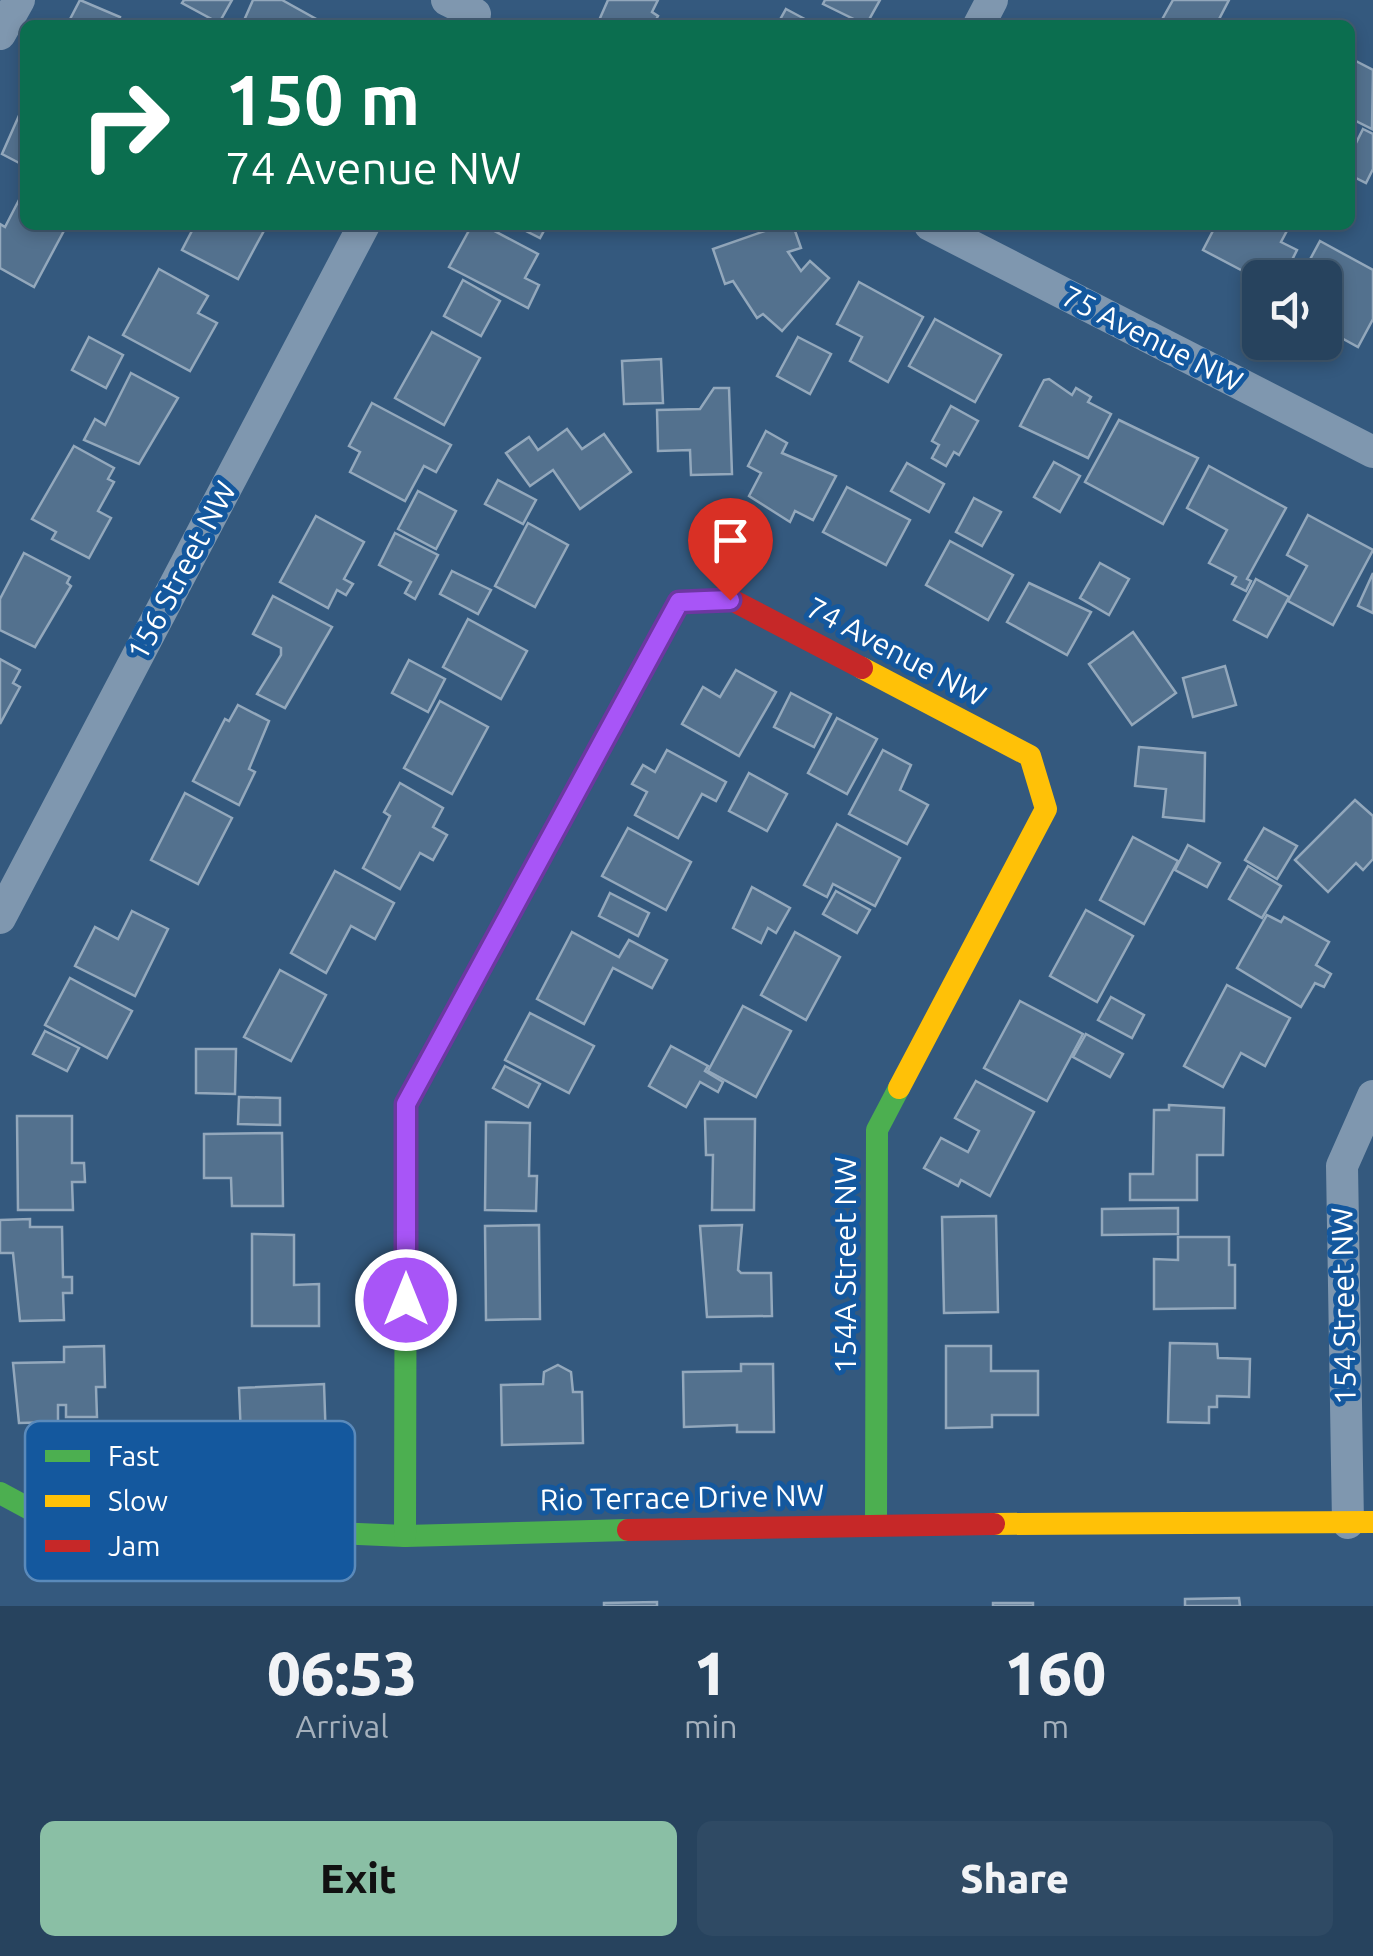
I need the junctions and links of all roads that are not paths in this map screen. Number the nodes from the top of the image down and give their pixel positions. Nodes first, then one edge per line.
1 (19, 0) edge
2 (0, 34) edge
3 (361, 230) edge
4 (940, 230) edge
5 (1373, 452) edge
6 (1046, 809) joint
7 (0, 918) edge
8 (1373, 1096) edge
9 (0, 1493) edge
10 (25, 1506) edge
11 (1361, 1522) edge
12 (876, 1524) junction
13 (355, 1534) edge
14 (404, 1536) junction

1 - 2 street
3 - 7 street, 156 Street NW
4 - 5 street, 75 Avenue NW
6 - 12 street, 154A Street NW
6 - 14 street, 74 Avenue NW
8 - 11 street, 154 Street NW
9 - 10 street, Rio Terrace Drive NW
11 - 12 street, Rio Terrace Drive NW
12 - 14 street, Rio Terrace Drive NW
13 - 14 street, Rio Terrace Drive NW

